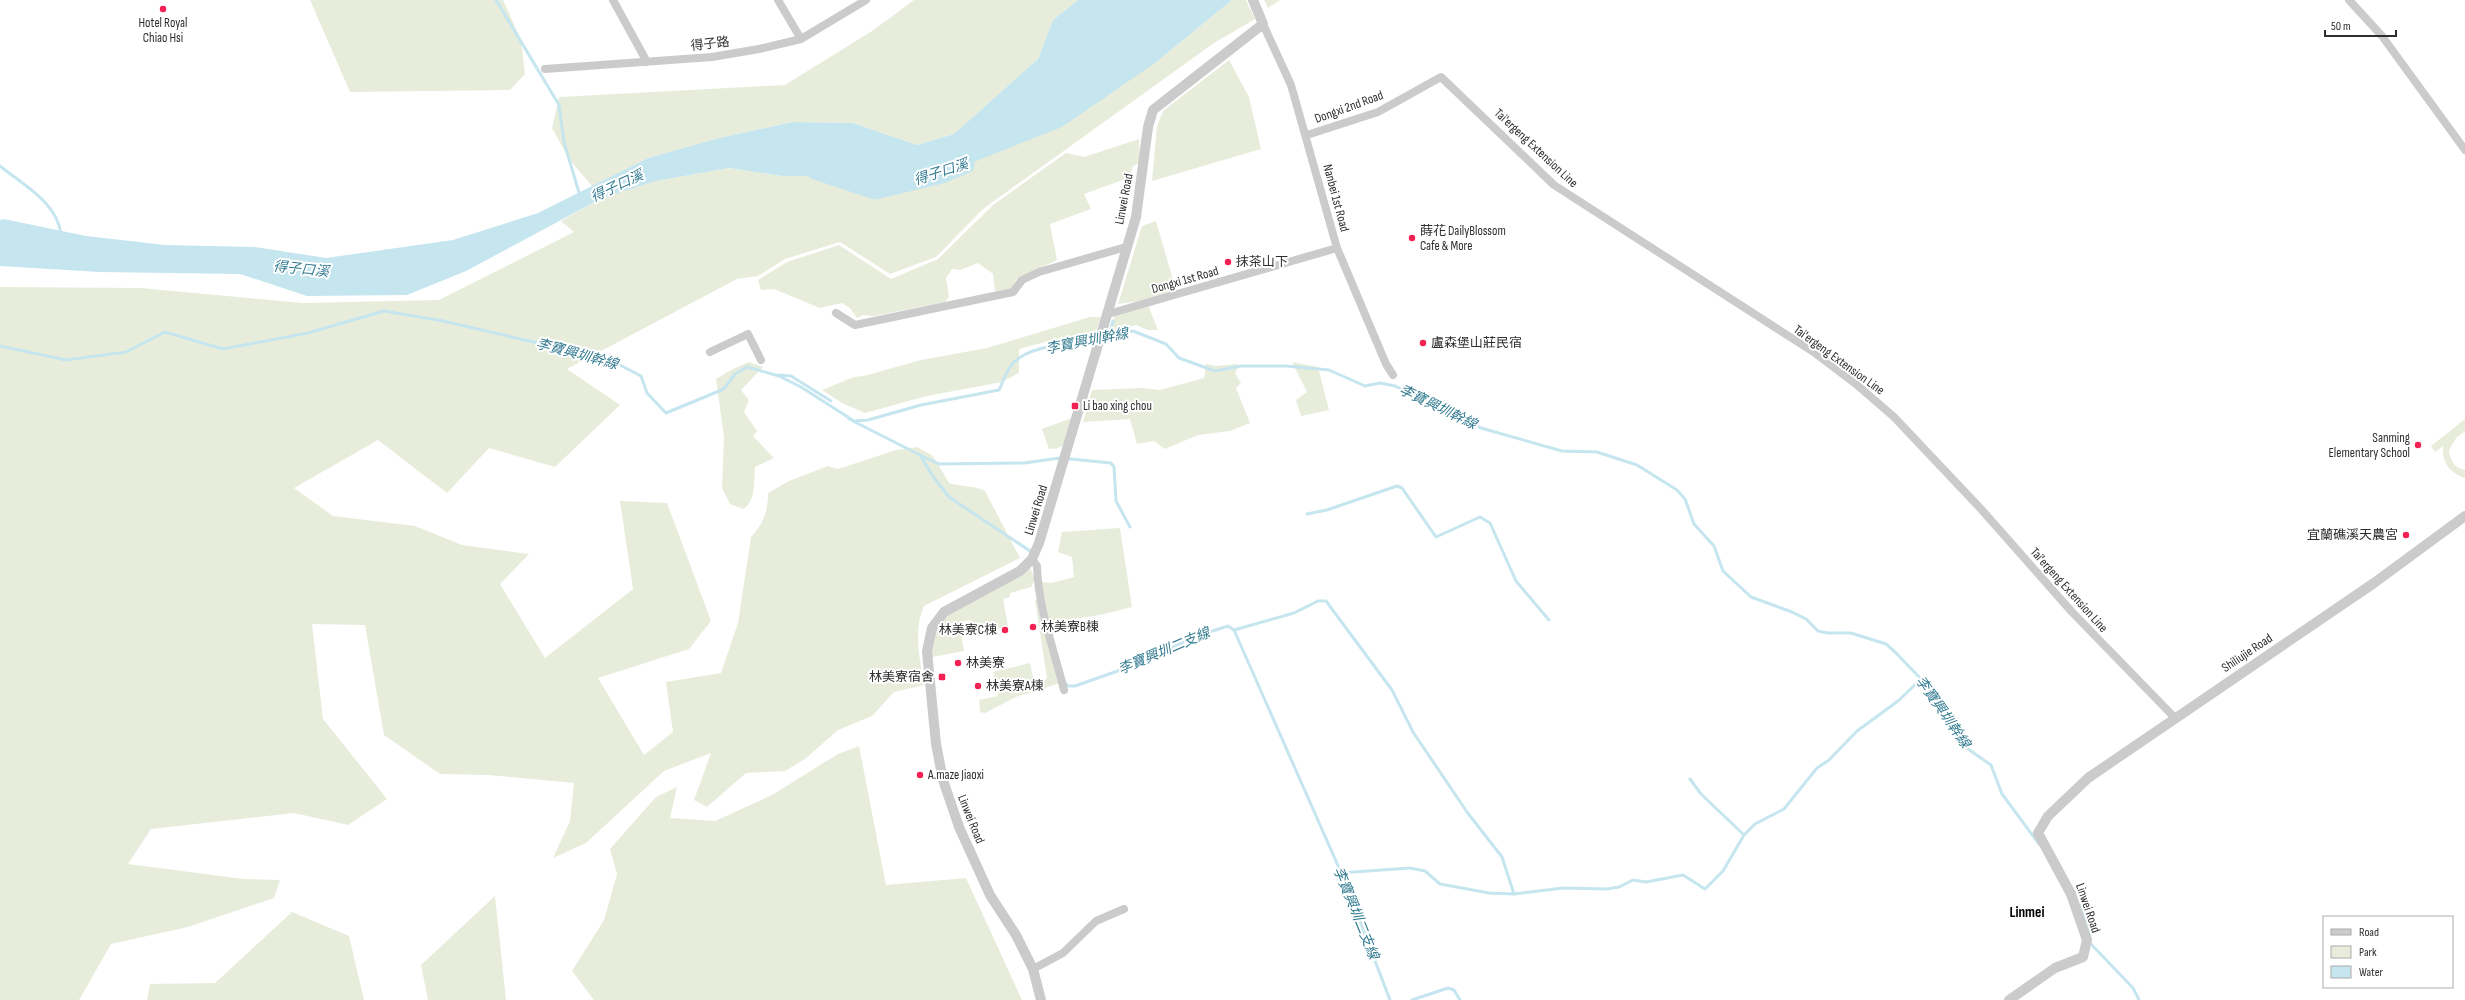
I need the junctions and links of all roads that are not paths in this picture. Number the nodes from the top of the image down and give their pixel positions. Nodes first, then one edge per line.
1 (613, 0) edge
2 (778, 0) edge
3 (866, 0) edge
4 (1253, 0) edge
5 (2349, 0) edge
6 (1263, 24) junction
7 (801, 39) junction
8 (647, 62) junction
9 (545, 69) dead end
10 (1441, 77) joint
11 (1307, 135) junction
12 (2465, 150) edge
13 (1126, 247) junction
14 (1337, 248) junction
15 (836, 313) dead end
16 (1108, 314) junction
17 (710, 352) dead end
18 (761, 360) dead end
19 (1392, 375) dead end
20 (2465, 516) edge
21 (1032, 559) junction
22 (1064, 690) dead end
23 (2174, 718) junction
24 (2048, 816) joint
25 (1124, 909) dead end
26 (1033, 969) junction
27 (1041, 1000) edge
28 (2009, 1000) edge

1 - 8 street
2 - 7 street
3 - 7 street, 得子路
4 - 6 street
5 - 12 street
6 - 11 street, Nanbei 1st Road
6 - 13 street, Linwei Road
7 - 8 street, 得子路
8 - 9 street, 得子路
10 - 11 street, Dongxi 2nd Road
10 - 23 street, Tai'ergeng Extension Line
11 - 14 street, Nanbei 1st Road
13 - 15 street
13 - 16 street, Linwei Road
14 - 16 street, Dongxi 1st Road
14 - 19 street, Nanbei 1st Road
16 - 21 street, Linwei Road
17 - 18 street
20 - 23 street, Shiliujie Road
21 - 22 street
21 - 26 street, Linwei Road
23 - 24 street, Shiliujie Road
24 - 28 street, Linwei Road
25 - 26 street
26 - 27 street, Linwei Road

